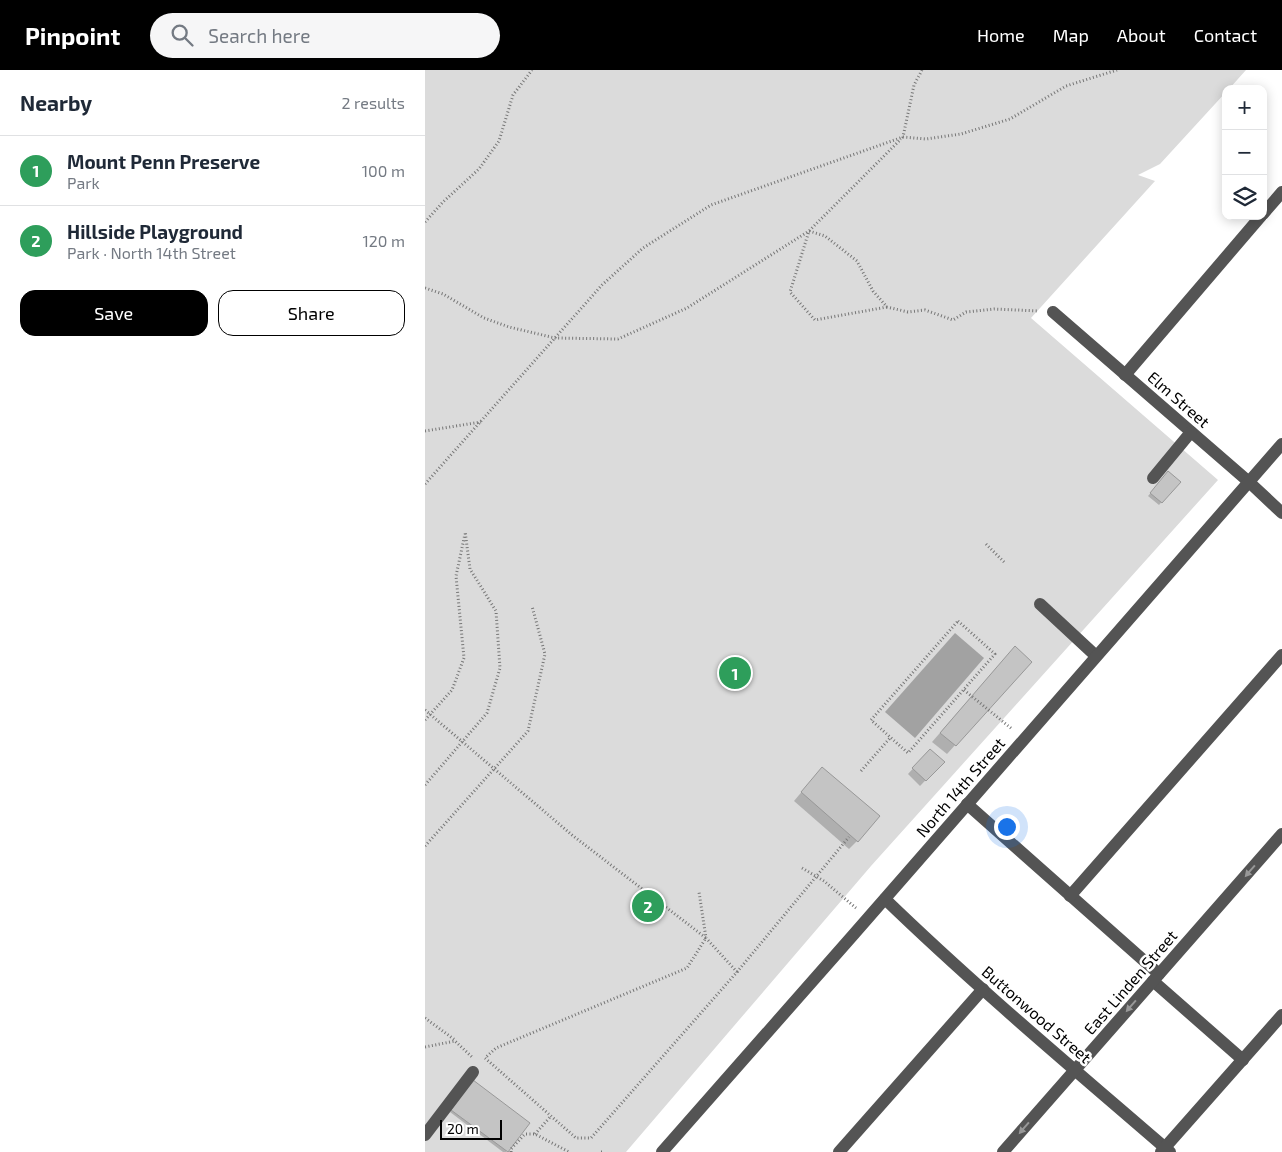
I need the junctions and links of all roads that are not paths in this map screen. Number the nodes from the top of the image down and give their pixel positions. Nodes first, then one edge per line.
1 (1282, 192) edge
2 (1267, 209) edge
3 (1258, 220) edge
4 (1053, 312) road end
5 (1125, 375) junction
6 (1191, 432) junction
7 (1282, 444) edge
8 (1153, 478) dead end
9 (1249, 482) junction
10 (1282, 513) edge
11 (1040, 604) dead end
12 (1282, 655) edge
13 (1097, 656) junction
14 (967, 804) junction
15 (1282, 834) edge
16 (1070, 896) junction
17 (885, 899) junction
18 (1156, 977) junction
19 (983, 989) junction
20 (1282, 1015) edge
21 (1243, 1060) junction
22 (1075, 1069) junction
23 (473, 1072) dead end
24 (425, 1135) edge
25 (1166, 1151) edge
26 (662, 1152) edge
27 (839, 1152) edge
28 (1003, 1152) edge

1 - 2 street
3 - 5 street
4 - 5 street, Elm Street
5 - 6 street, Elm Street
6 - 8 street
6 - 9 street, Elm Street
7 - 9 street, North 14th Street
9 - 10 street, Elm Street
9 - 13 street, North 14th Street
11 - 13 street
12 - 16 street
13 - 14 street, North 14th Street
14 - 16 street
14 - 17 street, North 14th Street
15 -> 18 street, East Linden Street
16 - 18 street
17 - 19 street, Buttonwood Street
17 - 26 street, North 14th Street
18 - 21 street
18 -> 22 street, East Linden Street
19 - 22 street, Buttonwood Street
19 - 27 street
20 - 21 street
21 - 25 street
22 - 25 street, Buttonwood Street
22 -> 28 street, East Linden Street
23 - 24 street

